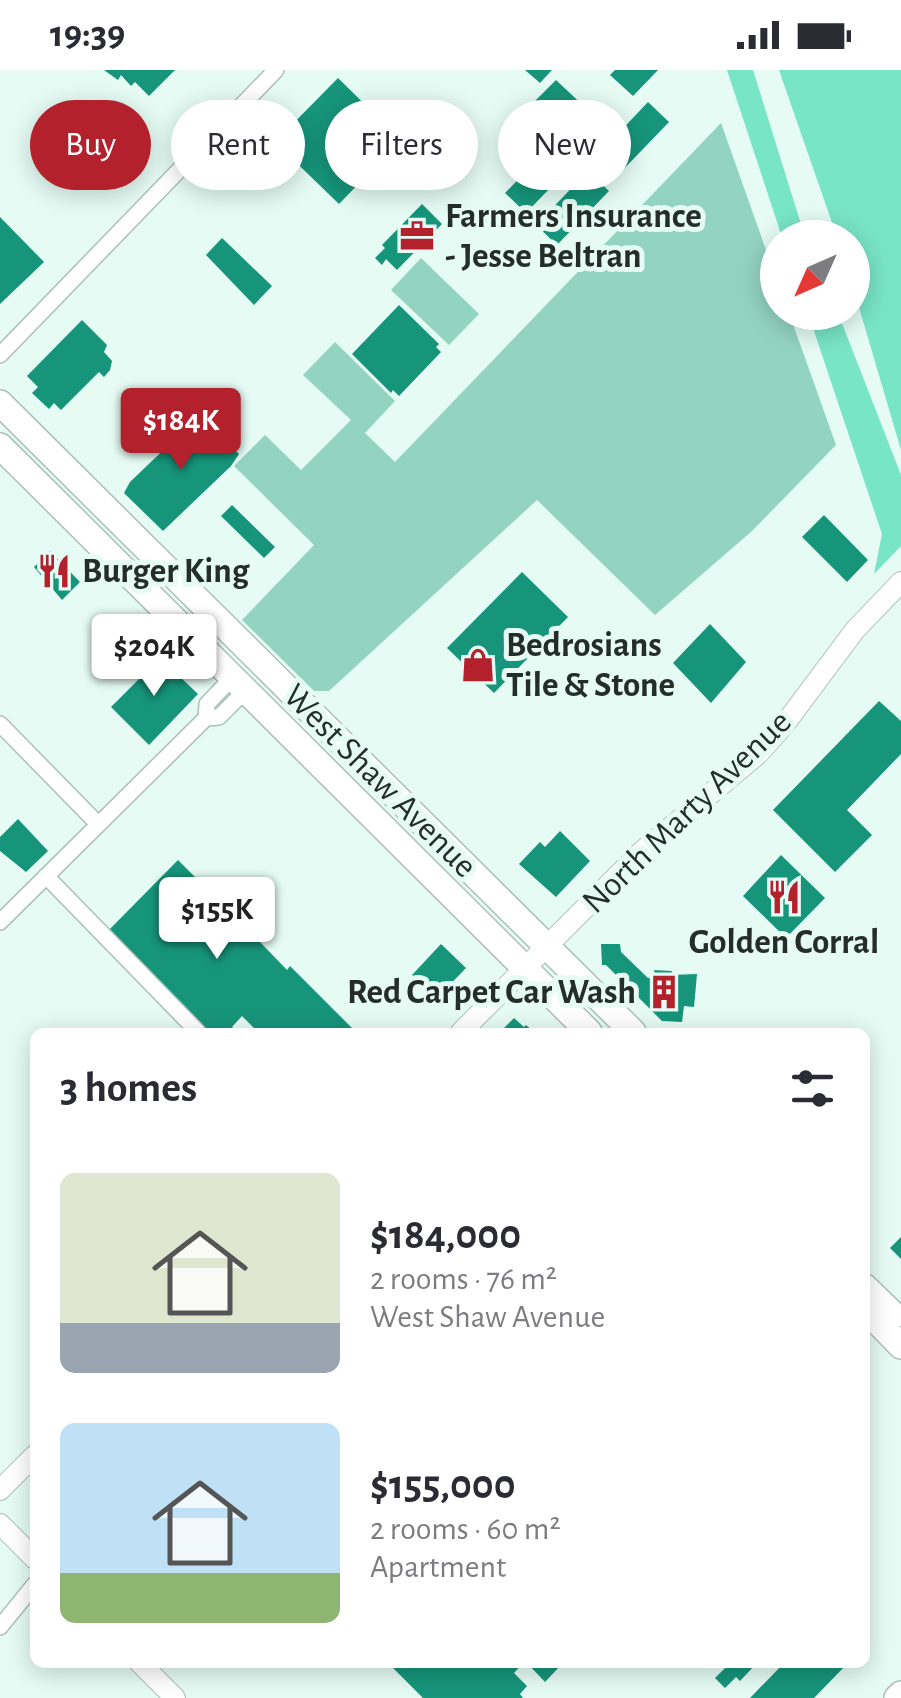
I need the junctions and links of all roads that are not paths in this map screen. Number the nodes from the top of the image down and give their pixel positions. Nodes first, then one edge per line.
1 (276, 70) edge
2 (0, 355) edge
3 (0, 403) edge
4 (0, 446) edge
5 (901, 582) edge
6 (239, 684) junction
7 (0, 724) edge
8 (322, 724) junction
9 (98, 824) junction
10 (46, 876) junction
11 (0, 922) edge
12 (548, 947) junction
13 (526, 968) junction
14 (194, 1028) edge
15 (465, 1028) edge
16 (585, 1028) edge
17 (629, 1028) edge
18 (870, 1269) edge
19 (870, 1292) edge
20 (901, 1299) edge
21 (870, 1314) edge
22 (901, 1322) edge
23 (901, 1346) edge
24 (30, 1459) edge
25 (0, 1490) edge
26 (0, 1524) edge
27 (30, 1554) edge
28 (30, 1590) edge
29 (0, 1627) edge
30 (145, 1668) edge
31 (175, 1698) edge

1 - 2 street
3 - 8 main road, West Shaw Avenue
4 - 6 main road, West Shaw Avenue
5 - 12 street, North Marty Avenue
6 - 8 main road
6 - 9 street
6 - 13 main road, West Shaw Avenue
7 - 9 street
8 - 12 main road, West Shaw Avenue
9 - 10 street
10 - 11 street
10 - 14 street
12 - 13 street, North Marty Avenue
12 - 17 main road, West Shaw Avenue
13 - 15 street, North Marty Avenue
13 - 16 main road, West Shaw Avenue
18 - 20 main road
19 - 22 main road
21 - 23 main road
24 - 25 street
26 - 27 street
28 - 29 street
30 - 31 street

